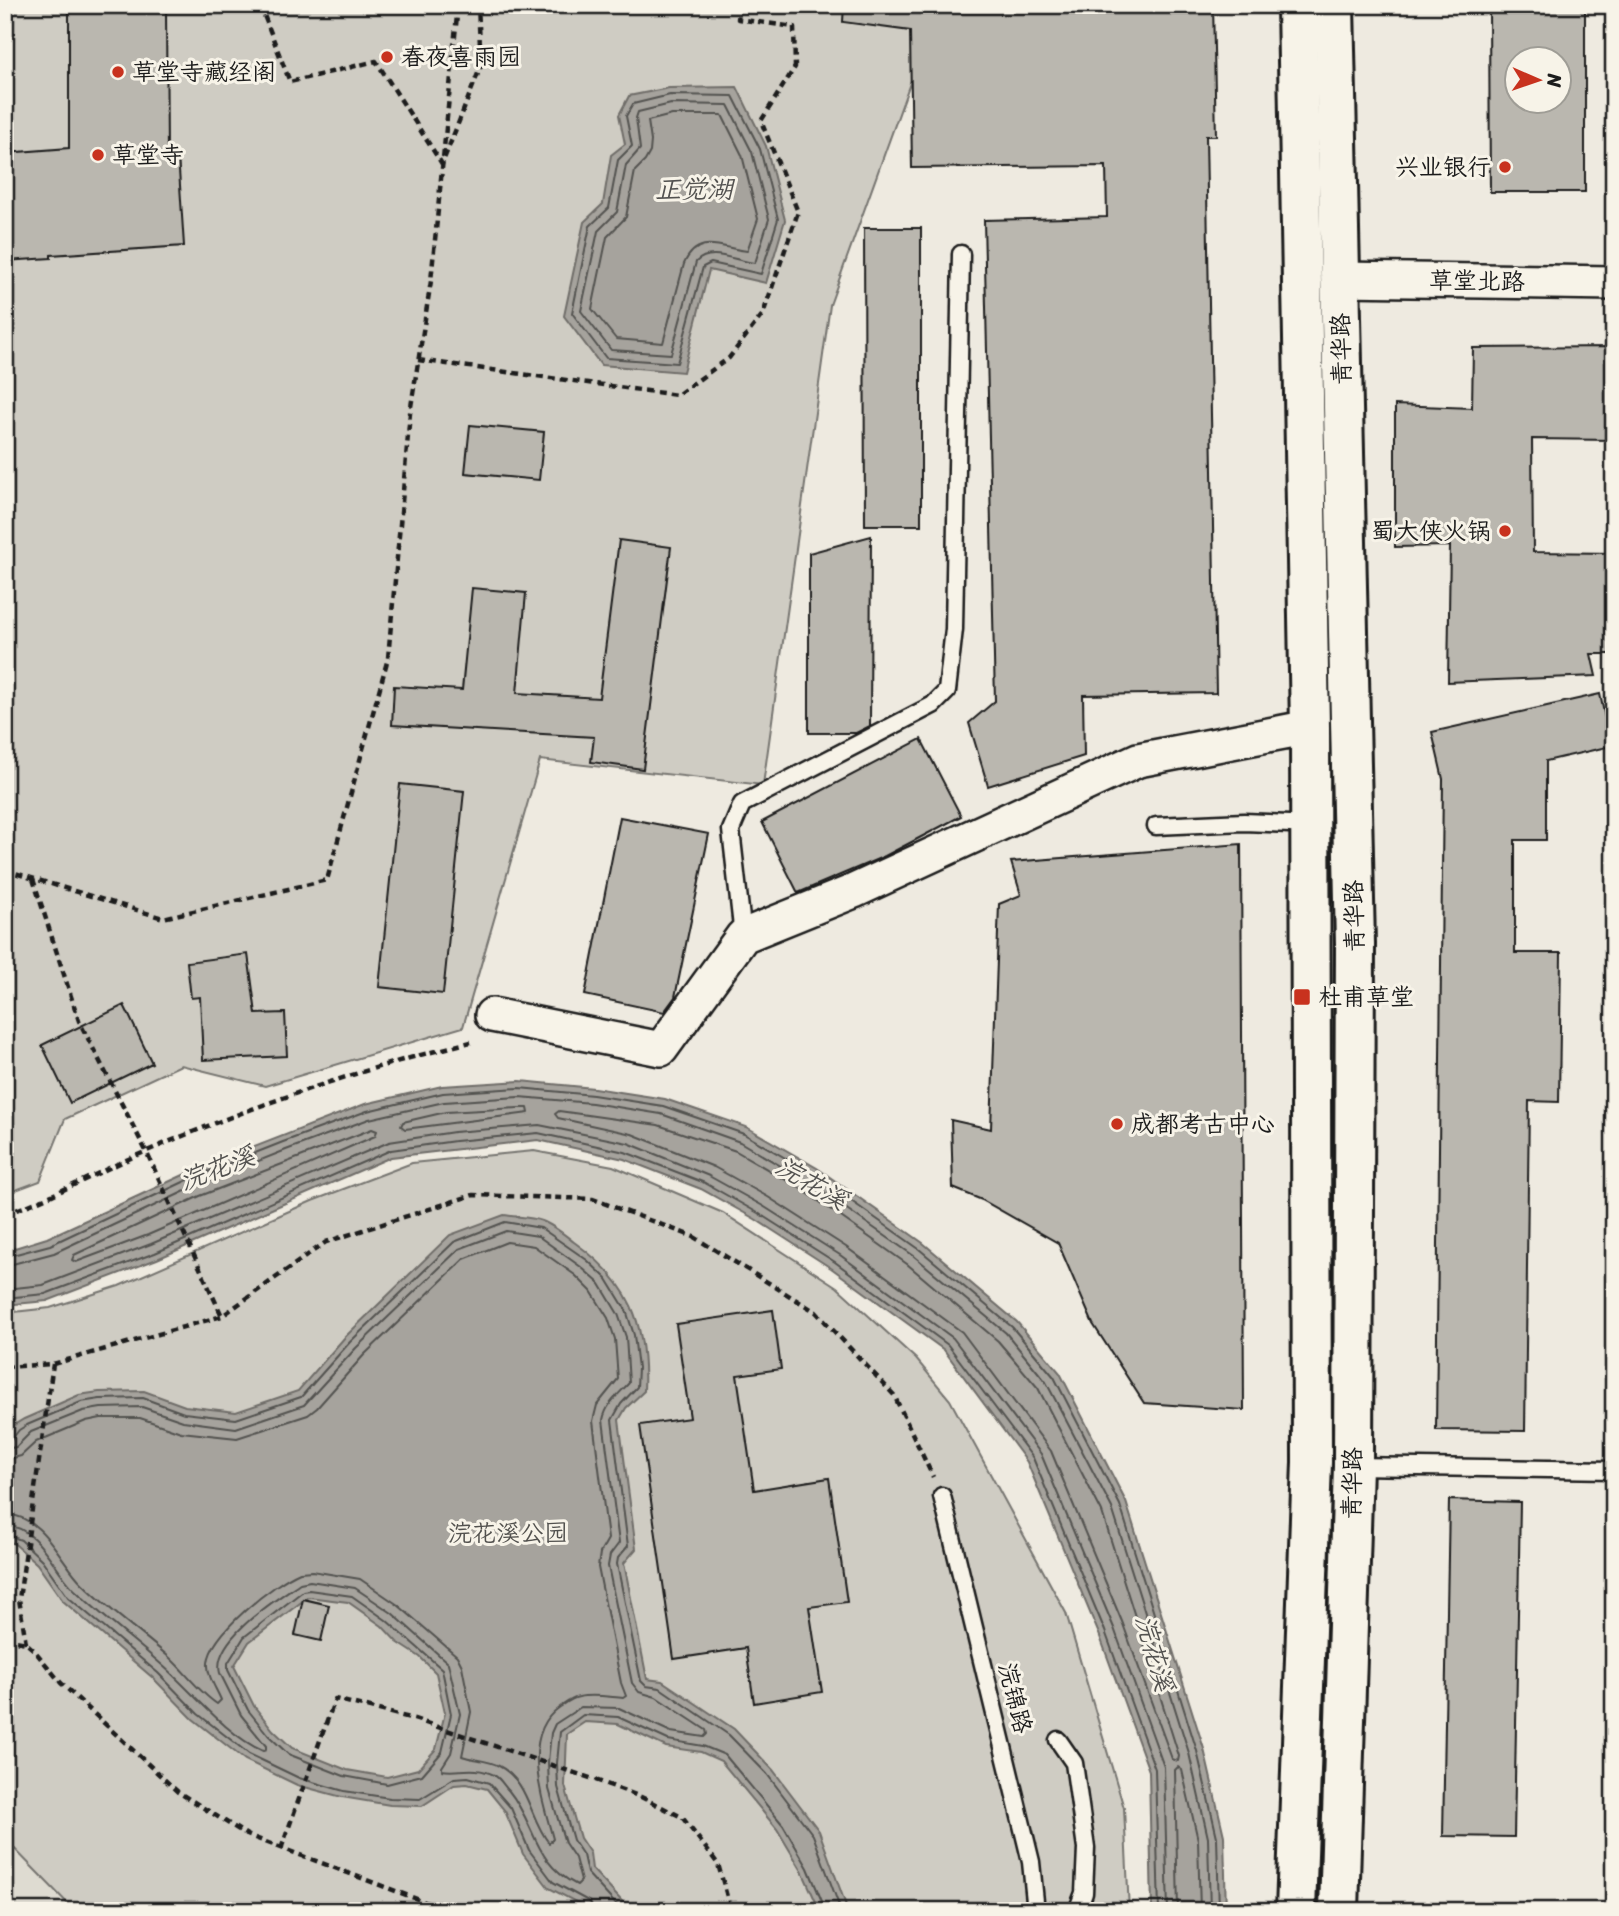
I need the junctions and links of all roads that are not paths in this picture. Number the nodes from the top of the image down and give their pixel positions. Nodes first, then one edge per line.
1 (1297, 5) edge
2 (1334, 5) edge
3 (961, 254) dead end
4 (1340, 279) junction
5 (1614, 284) edge
6 (1310, 727) junction
7 (1311, 825) junction
8 (1156, 826) dead end
9 (743, 936) junction
10 (486, 1028) road end
11 (1353, 1465) junction
12 (1614, 1470) edge
13 (942, 1496) road end
14 (1058, 1740) dead end
15 (1036, 1911) edge
16 (1077, 1911) edge
17 (1296, 1911) edge
18 (1339, 1911) edge

1 - 6 main road, 青华路
2 - 4 main road, 青华路
3 - 9 lane
4 - 5 street, 草堂北路
4 - 11 main road, 青华路
6 - 7 main road, 青华路
6 - 9 street
7 - 8 lane
7 - 17 main road, 青华路
9 - 10 street
11 - 12 lane
11 - 18 main road, 青华路
13 - 15 lane, 浣锦路
14 - 16 lane

